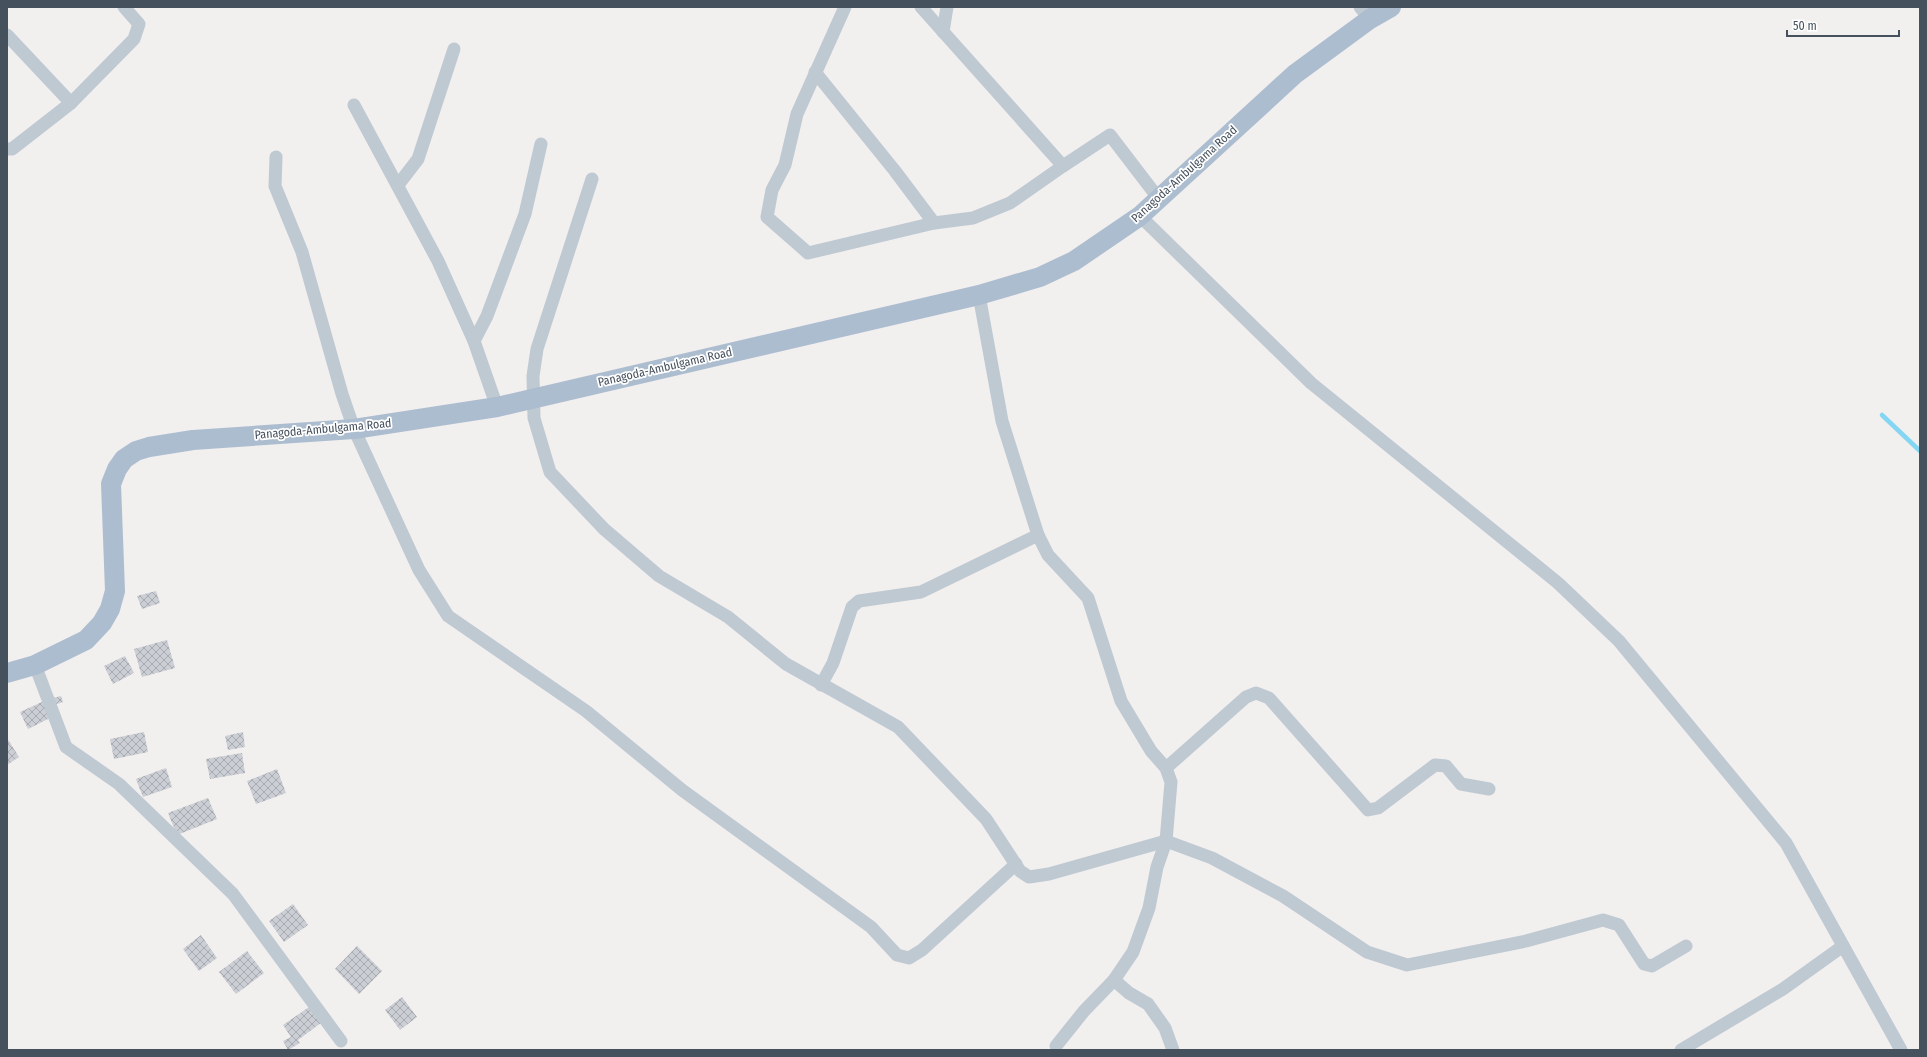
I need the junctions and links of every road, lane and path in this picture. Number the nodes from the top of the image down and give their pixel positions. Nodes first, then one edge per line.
1 (124, 7) edge
2 (845, 7) edge
3 (921, 7) edge
4 (947, 7) edge
5 (1391, 7) edge
6 (1365, 13) edge
7 (943, 32) junction
8 (7, 35) edge
9 (454, 49) dead end
10 (815, 72) junction
11 (71, 103) junction
12 (354, 105) dead end
13 (541, 144) dead end
14 (7, 149) edge
15 (276, 157) dead end
16 (1063, 166) junction
17 (592, 179) dead end
18 (398, 185) junction
19 (1159, 199) junction
20 (1140, 216) junction
21 (934, 223) junction
22 (979, 295) junction
23 (474, 341) junction
24 (532, 398) junction
25 (497, 407) junction
26 (354, 429) junction
27 (1038, 534) junction
28 (35, 665) junction
29 (7, 673) edge
30 (821, 685) junction
31 (1166, 768) junction
32 (1489, 789) dead end
33 (1166, 840) junction
34 (1016, 864) junction
35 (1686, 946) dead end
36 (1843, 946) junction
37 (1114, 980) junction
38 (341, 1041) dead end
39 (1056, 1046) dead end
40 (1173, 1050) edge
41 (1681, 1050) edge
42 (1901, 1050) edge

1 - 11 street
2 - 10 street
3 - 7 street
4 - 7 street
5 - 6 main road, Panagoda-Ambulgama Road
6 - 19 main road, Panagoda-Ambulgama Road
7 - 16 street
8 - 11 street
9 - 18 street
10 - 21 street
10 - 21 street
11 - 14 street
12 - 18 street
13 - 23 street
15 - 26 street
16 - 19 street
16 - 21 street
17 - 24 street
18 - 23 street
19 - 20 main road, Panagoda-Ambulgama Road
20 - 22 main road, Panagoda-Ambulgama Road
20 - 36 street
22 - 24 main road, Panagoda-Ambulgama Road
22 - 27 street
23 - 25 street
24 - 25 main road, Panagoda-Ambulgama Road
24 - 30 street
25 - 26 main road, Panagoda-Ambulgama Road
26 - 28 main road, Panagoda-Ambulgama Road
26 - 34 street
27 - 30 street
27 - 31 street
28 - 29 main road, Panagoda-Ambulgama Road
28 - 38 street
30 - 34 street
31 - 32 street
31 - 33 street
33 - 34 street
33 - 35 street
33 - 37 street
36 - 41 street
36 - 42 street
37 - 39 street
37 - 40 street

